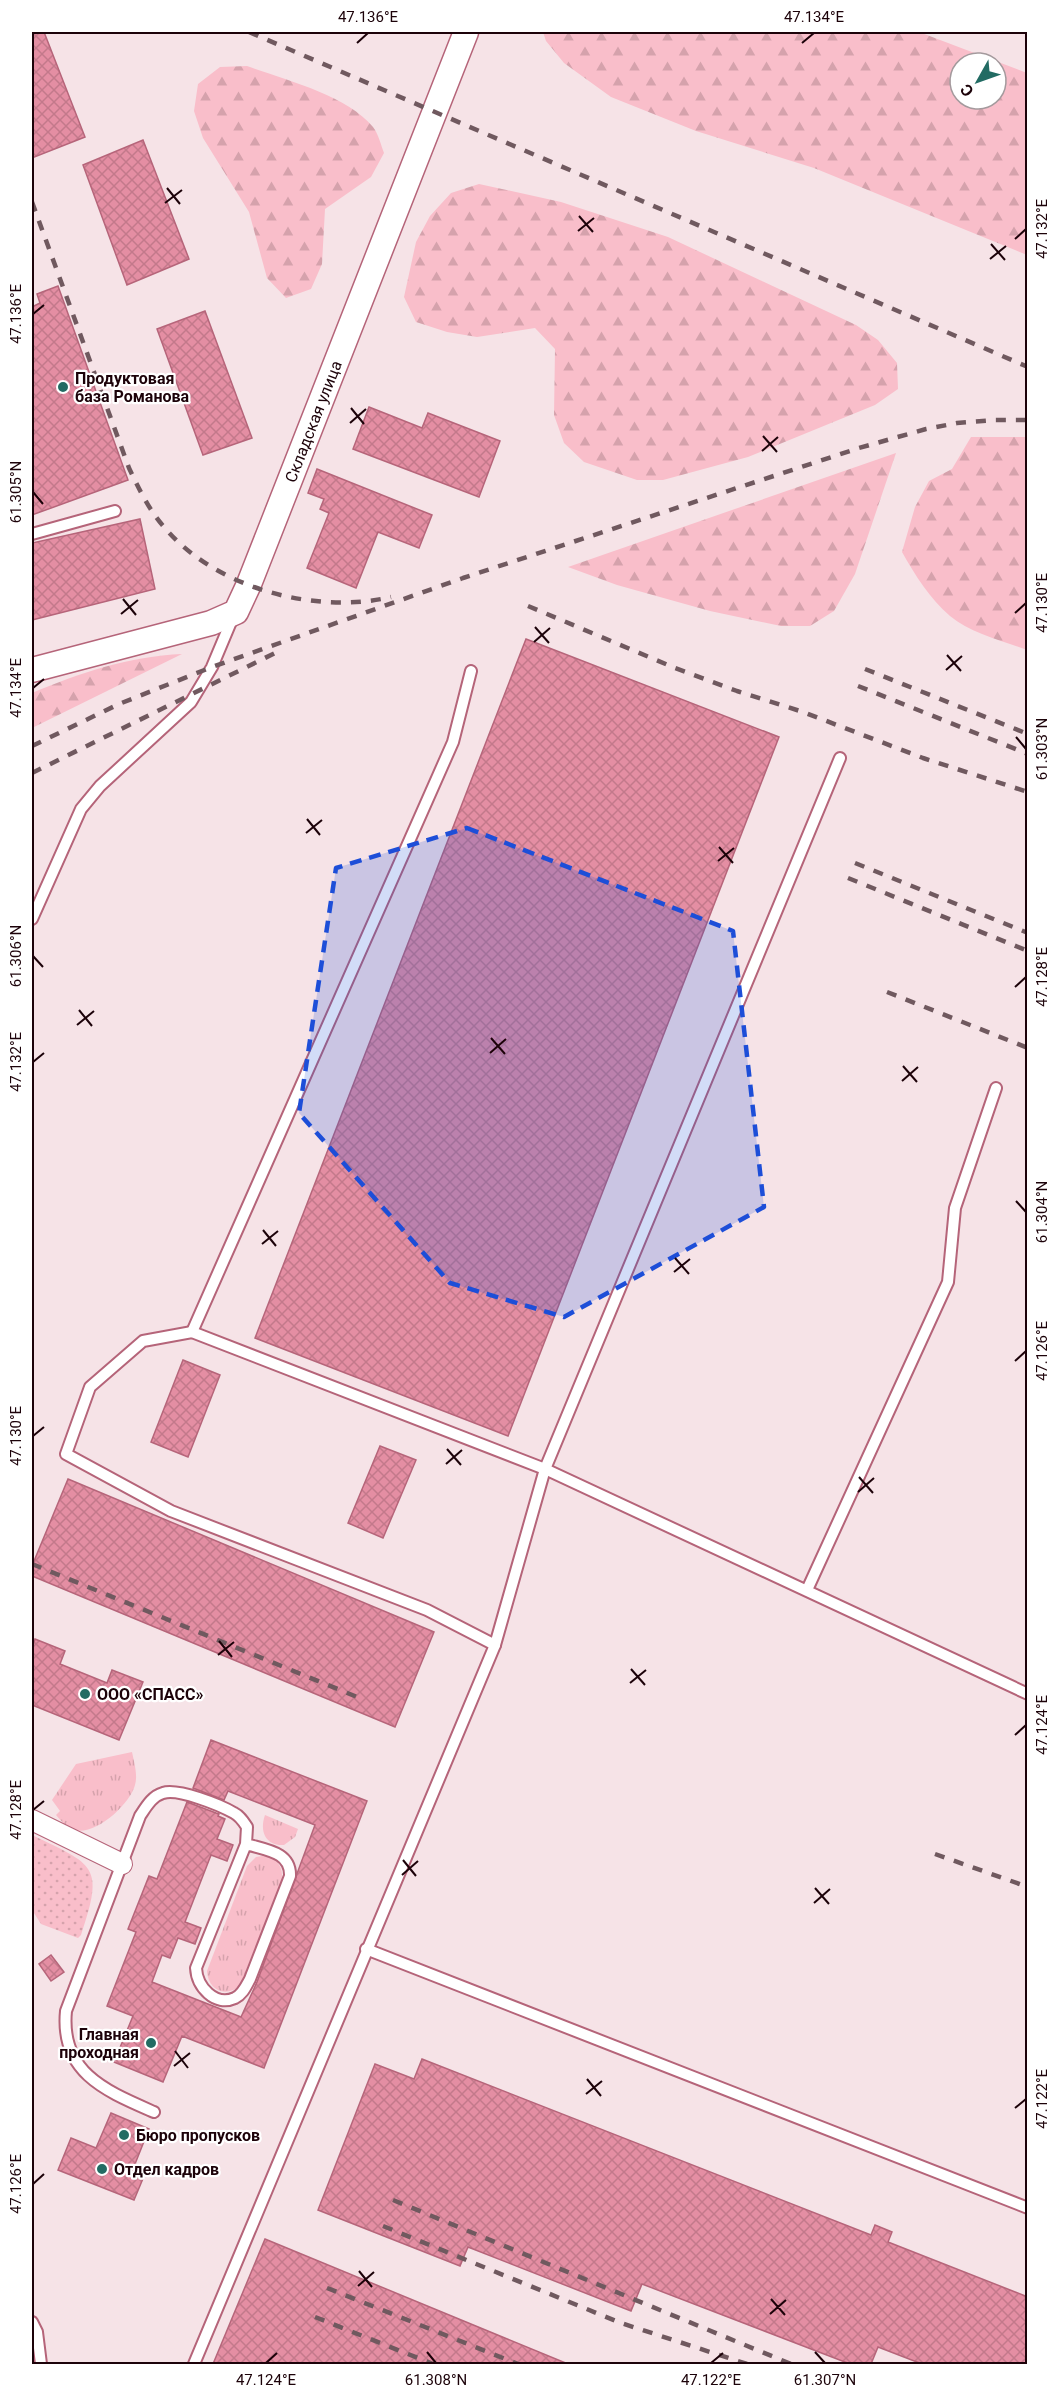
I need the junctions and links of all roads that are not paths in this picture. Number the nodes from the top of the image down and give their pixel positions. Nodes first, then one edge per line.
1 (466, 32) edge
2 (115, 511) dead end
3 (32, 534) edge
4 (236, 612) junction
5 (32, 670) edge
6 (471, 671) dead end
7 (840, 758) dead end
8 (32, 919) edge
9 (996, 1088) dead end
10 (192, 1332) junction
11 (545, 1469) junction
12 (807, 1590) junction
13 (495, 1645) junction
14 (1028, 1694) edge
15 (32, 1820) edge
16 (246, 1844) junction
17 (122, 1864) junction
18 (366, 1949) junction
19 (154, 2112) dead end
20 (1028, 2208) edge
21 (32, 2322) edge
22 (41, 2364) edge
23 (194, 2364) edge

1 - 4 street, Складская улица
2 - 3 lane
4 - 5 street
4 - 8 lane
6 - 10 lane
7 - 11 lane
9 - 12 lane
10 - 11 lane
10 - 13 lane
11 - 12 lane
11 - 13 lane
12 - 14 lane
13 - 18 lane
15 - 17 street
16 - 16 lane
16 - 17 lane
17 - 19 lane
18 - 20 lane
18 - 23 lane
21 - 22 lane

